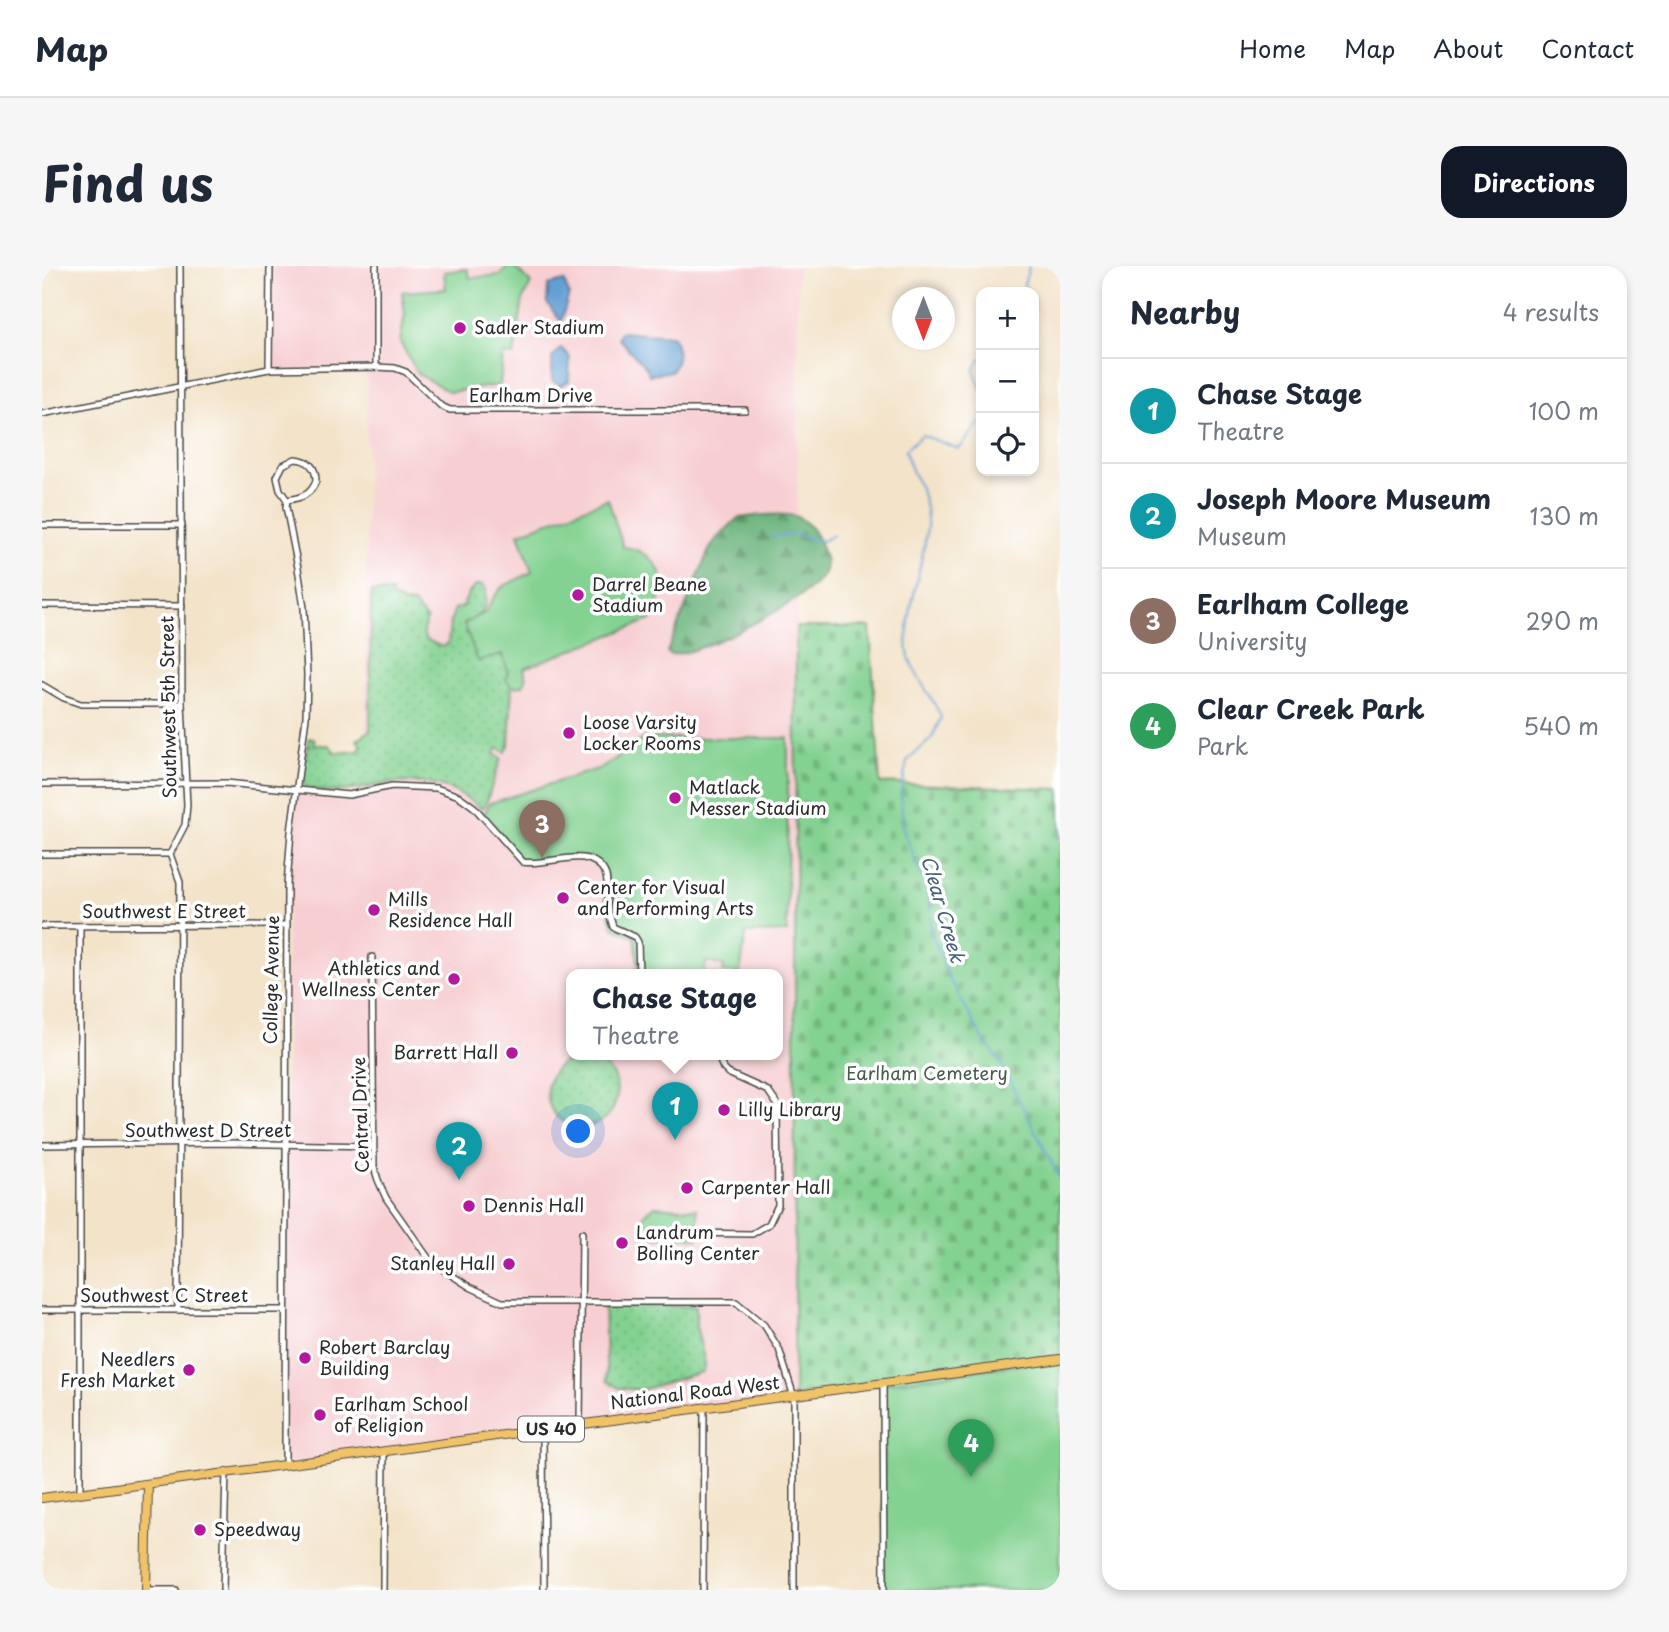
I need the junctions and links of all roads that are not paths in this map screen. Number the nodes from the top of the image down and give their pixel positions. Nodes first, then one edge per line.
1 (180, 266) edge
2 (270, 266) edge
3 (376, 266) edge
4 (376, 367) junction
5 (269, 369) junction
6 (181, 387) junction
7 (745, 410) dead end
8 (42, 414) edge
9 (287, 500) junction
10 (42, 525) edge
11 (182, 525) junction
12 (42, 605) edge
13 (182, 606) junction
14 (42, 685) edge
15 (182, 704) junction
16 (186, 783) junction
17 (42, 784) edge
18 (298, 791) junction
19 (42, 854) edge
20 (170, 854) junction
21 (287, 925) junction
22 (42, 926) edge
23 (80, 926) junction
24 (180, 926) junction
25 (372, 957) dead end
26 (639, 969) edge
27 (720, 1060) edge
28 (42, 1144) edge
29 (80, 1144) junction
30 (179, 1144) junction
31 (286, 1145) junction
32 (373, 1146) junction
33 (582, 1233) dead end
34 (687, 1233) dead end
35 (581, 1301) junction
36 (42, 1310) edge
37 (79, 1310) junction
38 (178, 1310) junction
39 (285, 1310) junction
40 (1060, 1359) edge
41 (883, 1384) junction
42 (793, 1396) junction
43 (704, 1408) junction
44 (580, 1424) junction
45 (543, 1430) junction
46 (384, 1451) junction
47 (285, 1464) junction
48 (226, 1471) junction
49 (148, 1483) junction
50 (80, 1492) junction
51 (42, 1498) edge
52 (146, 1590) edge
53 (176, 1590) edge
54 (223, 1590) edge
55 (383, 1590) edge
56 (544, 1590) edge
57 (703, 1590) edge
58 (794, 1590) edge
59 (884, 1590) edge

1 - 6 street, Southwest 5th Street
2 - 5 street
3 - 4 street
4 - 5 street, Earlham Drive
4 - 7 street, Earlham Drive
5 - 6 street, Earlham Drive
6 - 8 street, Earlham Drive
6 - 11 street, Southwest 5th Street
9 - 9 street, College Avenue
9 - 18 street, College Avenue
10 - 11 street
11 - 13 street, Southwest 5th Street
12 - 13 street
13 - 15 street, Southwest 5th Street
14 - 15 street
15 - 16 street, Southwest 5th Street
16 - 17 street
16 - 18 street
16 - 20 street, Southwest 5th Street
18 - 21 street, College Avenue
18 - 26 street
19 - 20 street
20 - 24 street
21 - 24 street, Southwest E Street
21 - 31 street, College Avenue
22 - 23 street, Southwest E Street
23 - 24 street, Southwest E Street
23 - 29 street
24 - 30 street
25 - 32 street, Central Drive
27 - 34 street
28 - 29 street, Southwest D Street
29 - 30 street, Southwest D Street
29 - 37 street
30 - 31 street, Southwest D Street
30 - 38 street
31 - 32 street, Southwest D Street
31 - 39 street, College Avenue
32 - 35 street, Central Drive
33 - 35 street
35 - 42 street, Central Drive
35 - 44 street
36 - 37 street, Southwest C Street
37 - 38 street, Southwest C Street
37 - 50 street
38 - 39 street, Southwest C Street
39 - 47 street, College Avenue
40 - 41 main road, National Road West / US 40
41 - 42 main road, National Road West / US 40
41 - 59 street
42 - 43 main road, National Road West / US 40
42 - 58 street, Central Drive
43 - 44 main road, National Road West / US 40
43 - 57 street
44 - 45 main road, National Road West / US 40
45 - 46 main road, National Road West / US 40
45 - 56 street
46 - 47 main road, National Road West / US 40
46 - 55 street
47 - 48 main road, National Road West / US 40
48 - 49 main road, National Road West / US 40
48 - 54 street
49 - 50 main road, National Road West / US 40
49 - 52 main road
50 - 51 main road, National Road West / US 40
52 - 53 street

